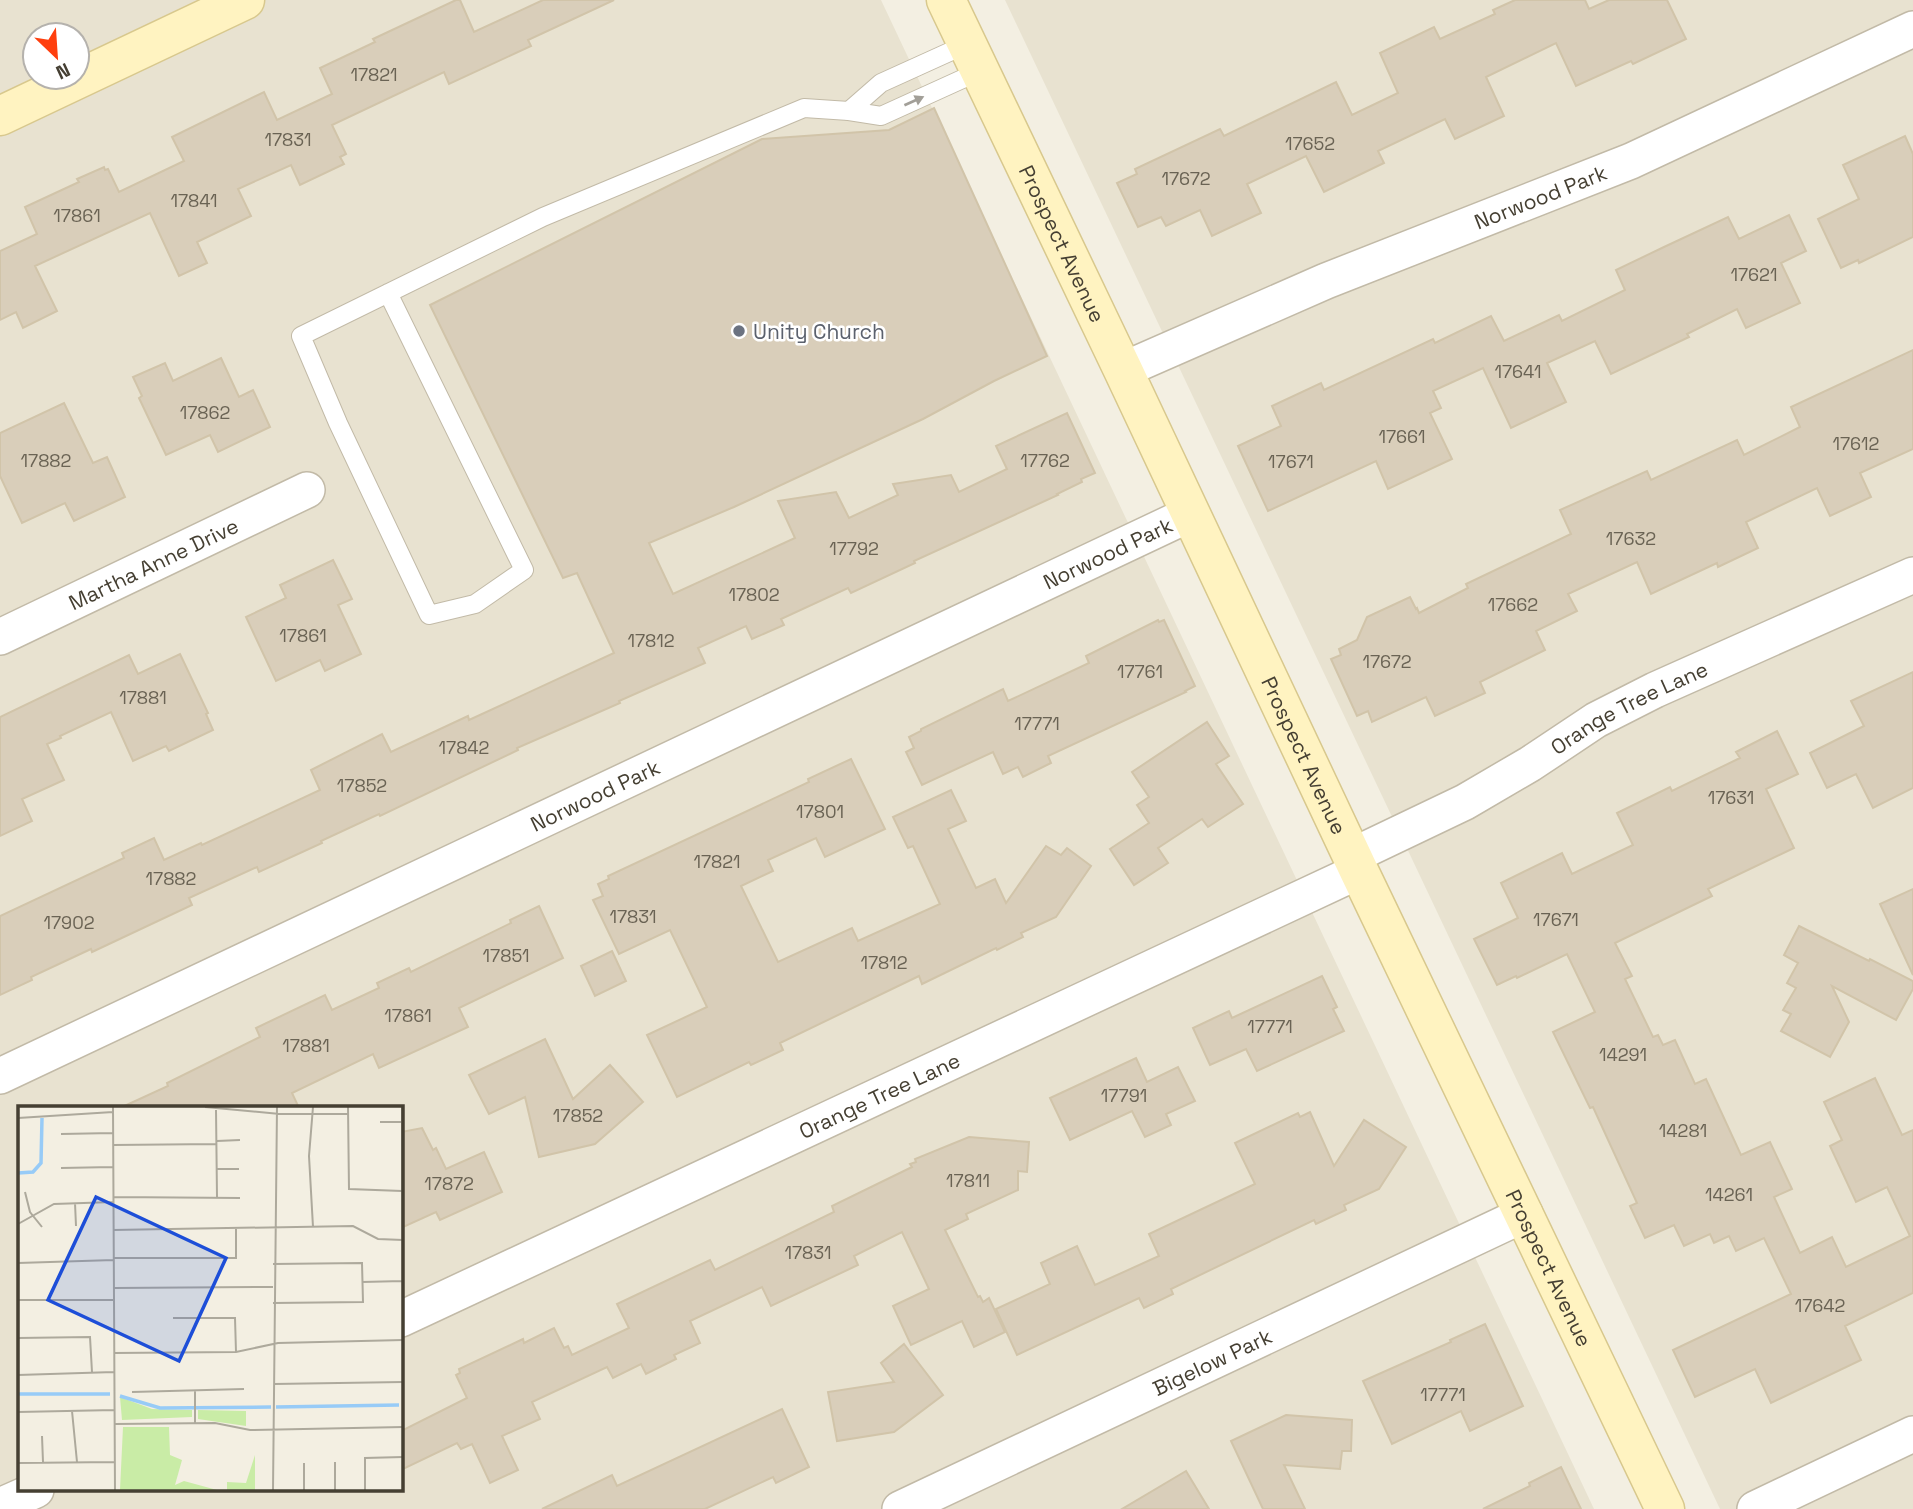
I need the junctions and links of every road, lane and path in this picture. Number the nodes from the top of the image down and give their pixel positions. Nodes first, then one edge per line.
1 (245, 0) edge
2 (946, 0) edge
3 (1913, 29) edge
4 (973, 57) junction
5 (849, 111) junction
6 (0, 116) edge
7 (388, 293) junction
8 (1124, 370) junction
9 (307, 490) dead end
10 (1190, 514) junction
11 (1913, 575) edge
12 (0, 637) edge
13 (1355, 864) junction
14 (0, 1076) edge
15 (1525, 1214) junction
16 (402, 1319) edge
17 (1913, 1434) edge
18 (32, 1492) edge
19 (0, 1506) edge
20 (900, 1509) edge
21 (1665, 1509) edge
22 (1755, 1509) edge

1 - 6 main road
2 - 4 main road, Prospect Avenue
3 - 8 street, Norwood Park
4 - 5 lane
5 -> 4 lane
4 - 8 main road, Prospect Avenue
5 - 7 lane
7 - 7 lane
8 - 10 main road, Prospect Avenue
9 - 12 street, Martha Anne Drive
10 - 13 main road, Prospect Avenue
10 - 14 street, Norwood Park
11 - 13 street, Orange Tree Lane
13 - 15 main road, Prospect Avenue
13 - 16 street, Orange Tree Lane
15 - 20 street, Bigelow Park
15 - 21 main road, Prospect Avenue
17 - 22 street
18 - 19 street

